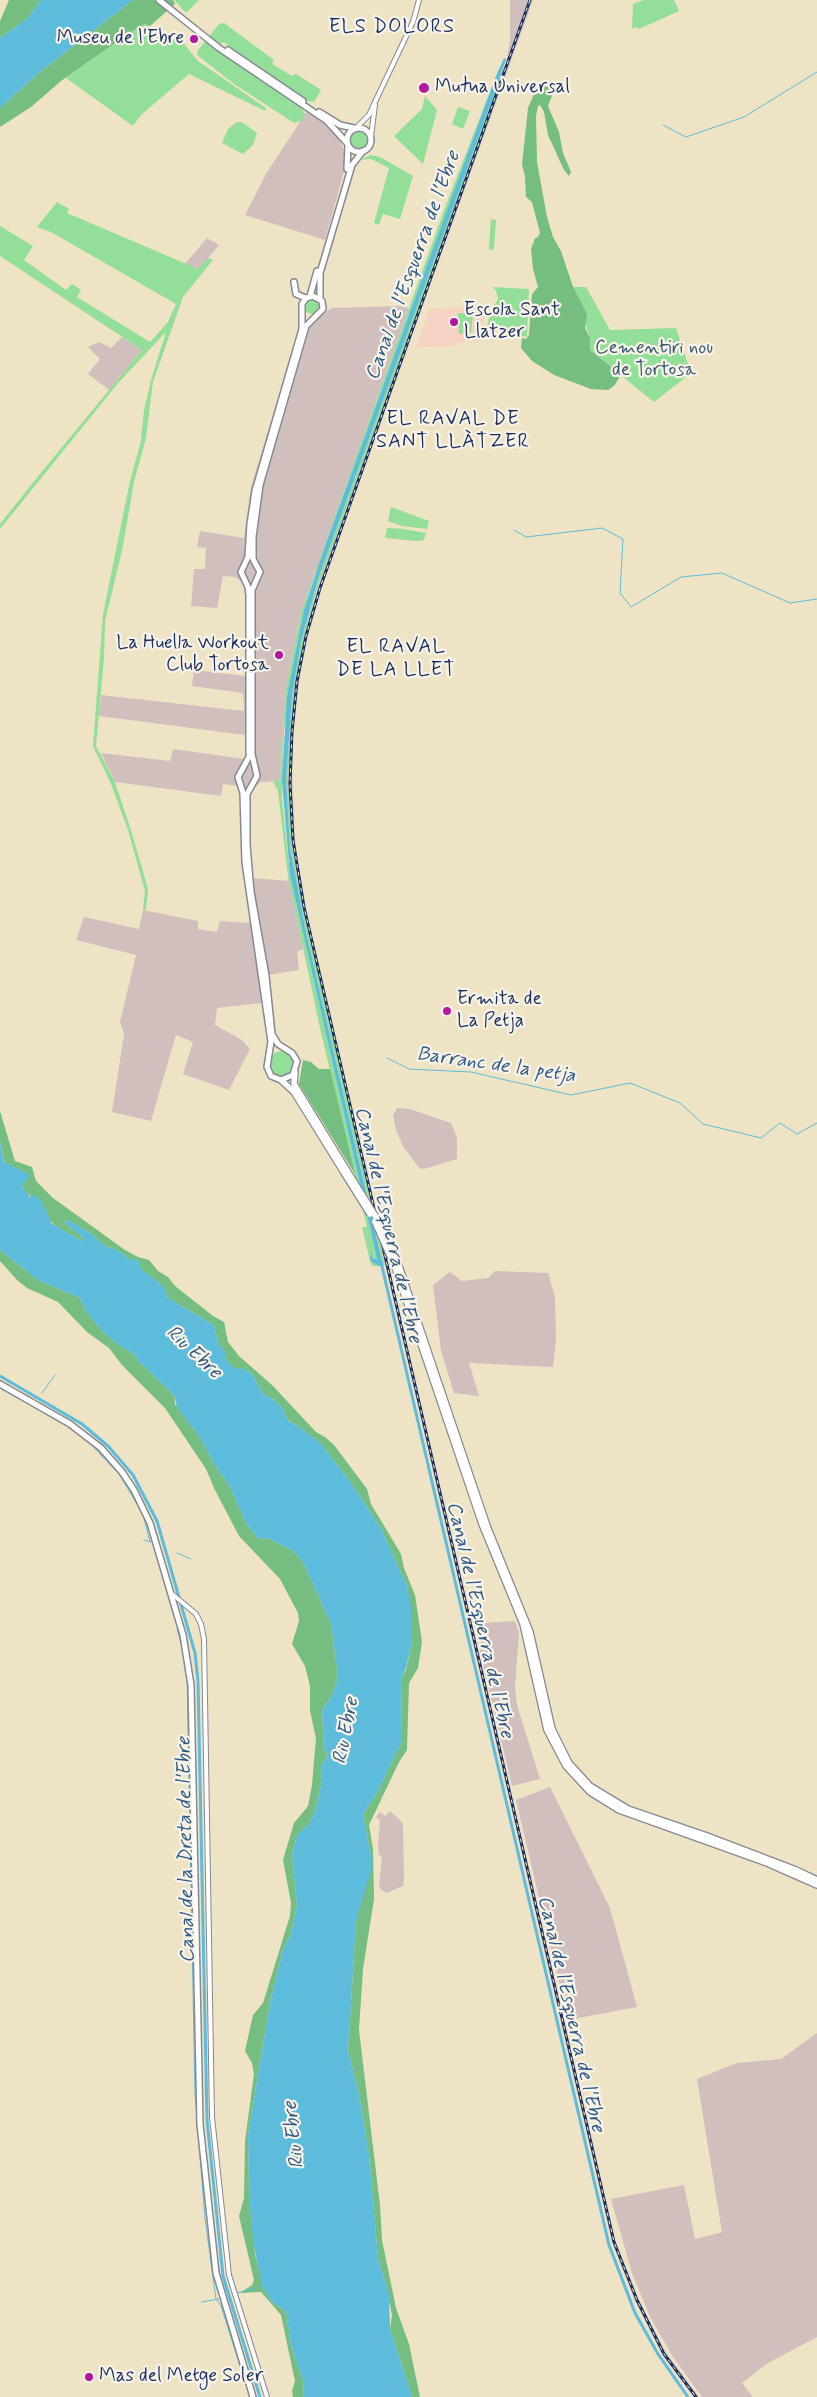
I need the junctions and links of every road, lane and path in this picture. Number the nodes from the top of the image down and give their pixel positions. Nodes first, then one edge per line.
1 (160, 0) edge
2 (165, 0) edge
3 (419, 0) edge
4 (220, 47) junction
5 (376, 102) junction
6 (355, 128) junction
7 (370, 137) junction
8 (347, 144) junction
9 (363, 151) junction
10 (294, 282) dead end
11 (308, 297) junction
12 (320, 299) junction
13 (303, 311) junction
14 (314, 317) junction
15 (246, 564) junction
16 (257, 566) junction
17 (244, 580) junction
18 (255, 580) junction
19 (243, 768) junction
20 (254, 770) junction
21 (241, 783) junction
22 (251, 785) junction
23 (285, 1050) junction
24 (270, 1055) junction
25 (295, 1072) junction
26 (282, 1080) junction
27 (345, 1170) junction
28 (397, 1266) junction
29 (0, 1384) edge
30 (173, 1594) junction
31 (817, 1880) edge
32 (817, 1885) edge
33 (253, 2397) edge
34 (267, 2397) edge

1 - 4 main road
2 - 4 main road
3 - 5 street
4 - 6 main road
4 - 8 main road
5 - 6 street
5 - 7 street
6 - 7 main road
6 - 8 main road
7 - 9 main road
8 - 9 main road
8 - 11 main road
9 - 12 main road
10 - 11 main road
11 - 12 main road
11 - 13 main road
12 - 14 main road
13 - 14 main road
13 - 15 main road
14 - 16 main road
15 - 16 main road
15 - 17 main road
16 - 18 main road
17 - 18 main road
17 - 19 main road
18 - 20 main road
19 - 20 main road
19 - 21 main road
20 - 22 main road
21 - 22 main road
21 - 24 main road
22 - 23 main road
23 - 24 main road
23 - 25 main road
24 - 26 main road
25 - 26 main road
25 - 27 highway
26 - 27 highway
27 - 28 highway, bridge
28 - 31 highway
28 - 32 highway
29 - 30 main road
30 - 33 main road
30 - 34 street

